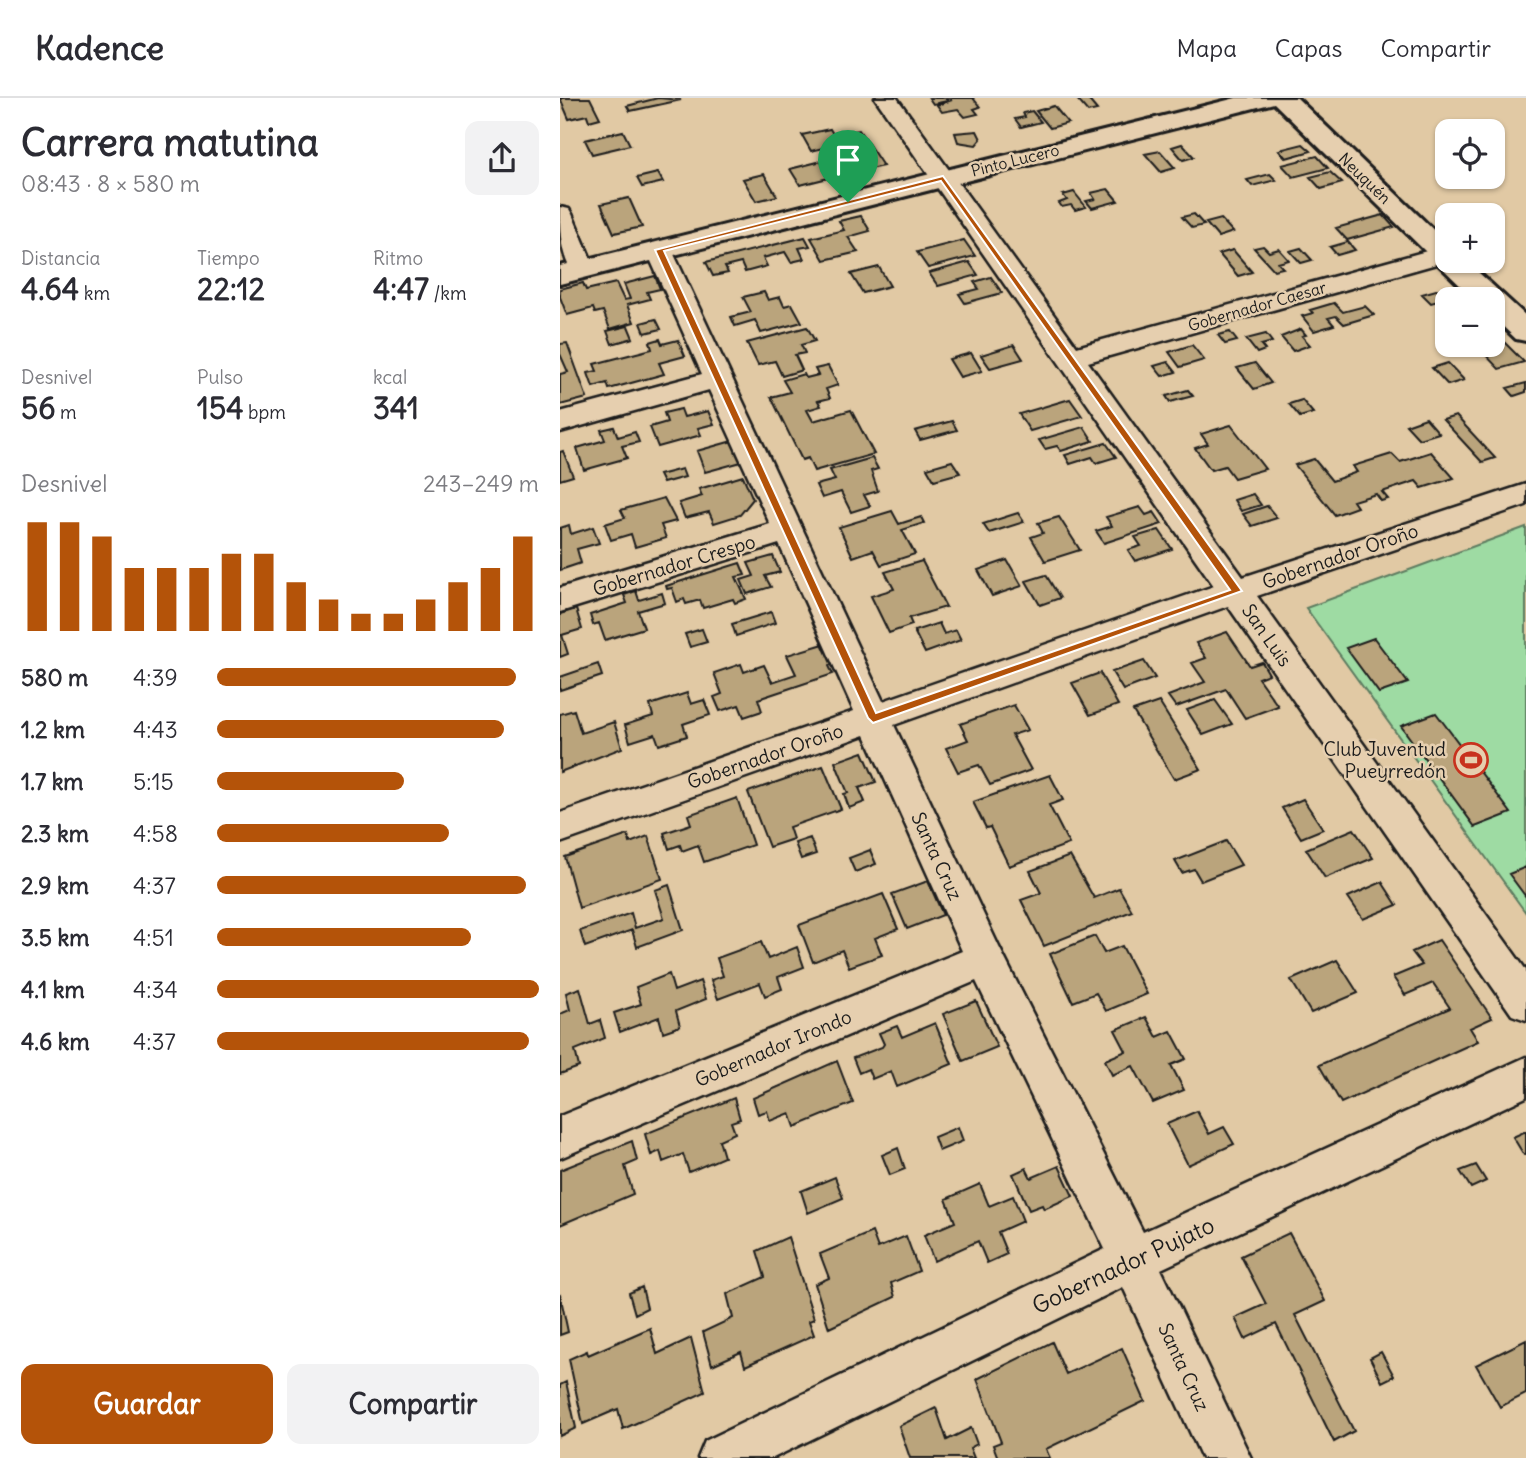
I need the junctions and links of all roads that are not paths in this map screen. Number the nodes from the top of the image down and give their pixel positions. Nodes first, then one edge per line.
1 (886, 98) edge
2 (1266, 98) edge
3 (1283, 98) edge
4 (943, 178) junction
5 (560, 214) edge
6 (1435, 245) edge
7 (659, 250) junction
8 (1435, 260) edge
9 (571, 272) edge
10 (1464, 273) edge
11 (1478, 287) edge
12 (1505, 312) edge
13 (1526, 332) edge
14 (1070, 358) junction
15 (716, 379) junction
16 (560, 422) edge
17 (1526, 494) edge
18 (788, 530) junction
19 (1236, 591) junction
20 (560, 600) edge
21 (873, 718) junction
22 (560, 828) edge
23 (985, 959) junction
24 (1526, 1002) edge
25 (1526, 1076) edge
26 (560, 1137) edge
27 (1133, 1259) junction
28 (722, 1458) edge
29 (1227, 1458) edge

1 - 4 street, San Luis
2 - 4 street, Pinto Lucero
3 - 6 street, Neuquén
4 - 7 street, Pinto Lucero
4 - 14 street, San Luis
5 - 9 street
7 - 9 street, Pinto Lucero
7 - 15 street, Santa Cruz
8 - 14 street, Gobernador Caesar
10 - 11 street, Neuquén
12 - 13 street, Neuquén
14 - 19 street, San Luis
15 - 16 street
15 - 18 street, Santa Cruz
17 - 19 street, Gobernador Oroño
18 - 20 street, Gobernador Crespo
18 - 21 street, Santa Cruz
19 - 21 street, Gobernador Oroño
19 - 24 street, San Luis
21 - 22 street, Gobernador Oroño
21 - 23 street, Santa Cruz
23 - 26 street, Gobernador Irondo
23 - 27 street, Santa Cruz
25 - 27 street, Gobernador Pujato
27 - 28 street, Gobernador Pujato
27 - 29 street, Santa Cruz

